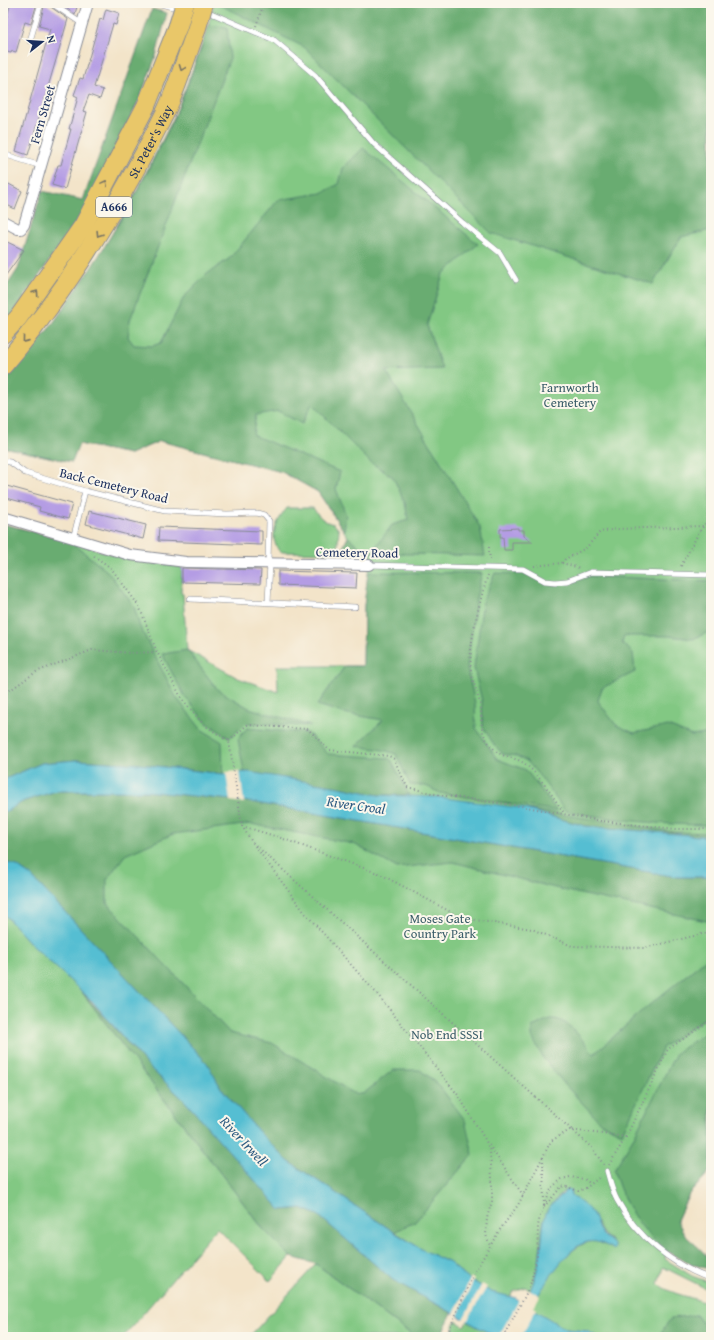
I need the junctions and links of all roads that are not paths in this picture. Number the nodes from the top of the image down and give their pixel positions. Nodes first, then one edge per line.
1 (41, 3) edge
2 (51, 3) edge
3 (88, 3) edge
4 (157, 3) edge
5 (178, 5) edge
6 (208, 8) edge
7 (81, 23) junction
8 (30, 41) dead end
9 (3, 154) edge
10 (41, 166) junction
11 (3, 221) edge
12 (516, 280) dead end
13 (3, 334) edge
14 (3, 366) edge
15 (3, 461) edge
16 (85, 491) junction
17 (3, 517) edge
18 (73, 539) junction
19 (269, 562) junction
20 (369, 565) joint
21 (711, 575) edge
22 (190, 599) dead end
23 (268, 602) junction
24 (355, 607) dead end
25 (607, 1170) road end
26 (711, 1279) edge

1 - 8 lane
2 - 7 lane
3 - 7 street, Fern Street
4 - 5 lane
13 -> 5 highway, St. Peter's Way / A666, bridge
6 - 12 lane
6 -> 14 highway, St. Peter's Way / A666, bridge
7 - 10 street, Fern Street
9 - 10 lane
10 - 11 street, Fern Street
15 - 16 lane, Back Cemetery Road
16 - 18 lane
16 - 19 lane, Back Cemetery Road
17 - 18 street, Cemetery Road
18 - 19 street, Cemetery Road
19 - 20 street, Cemetery Road
19 - 23 lane
20 - 21 lane, Cemetery Road
22 - 23 lane
23 - 24 lane
25 - 26 lane

